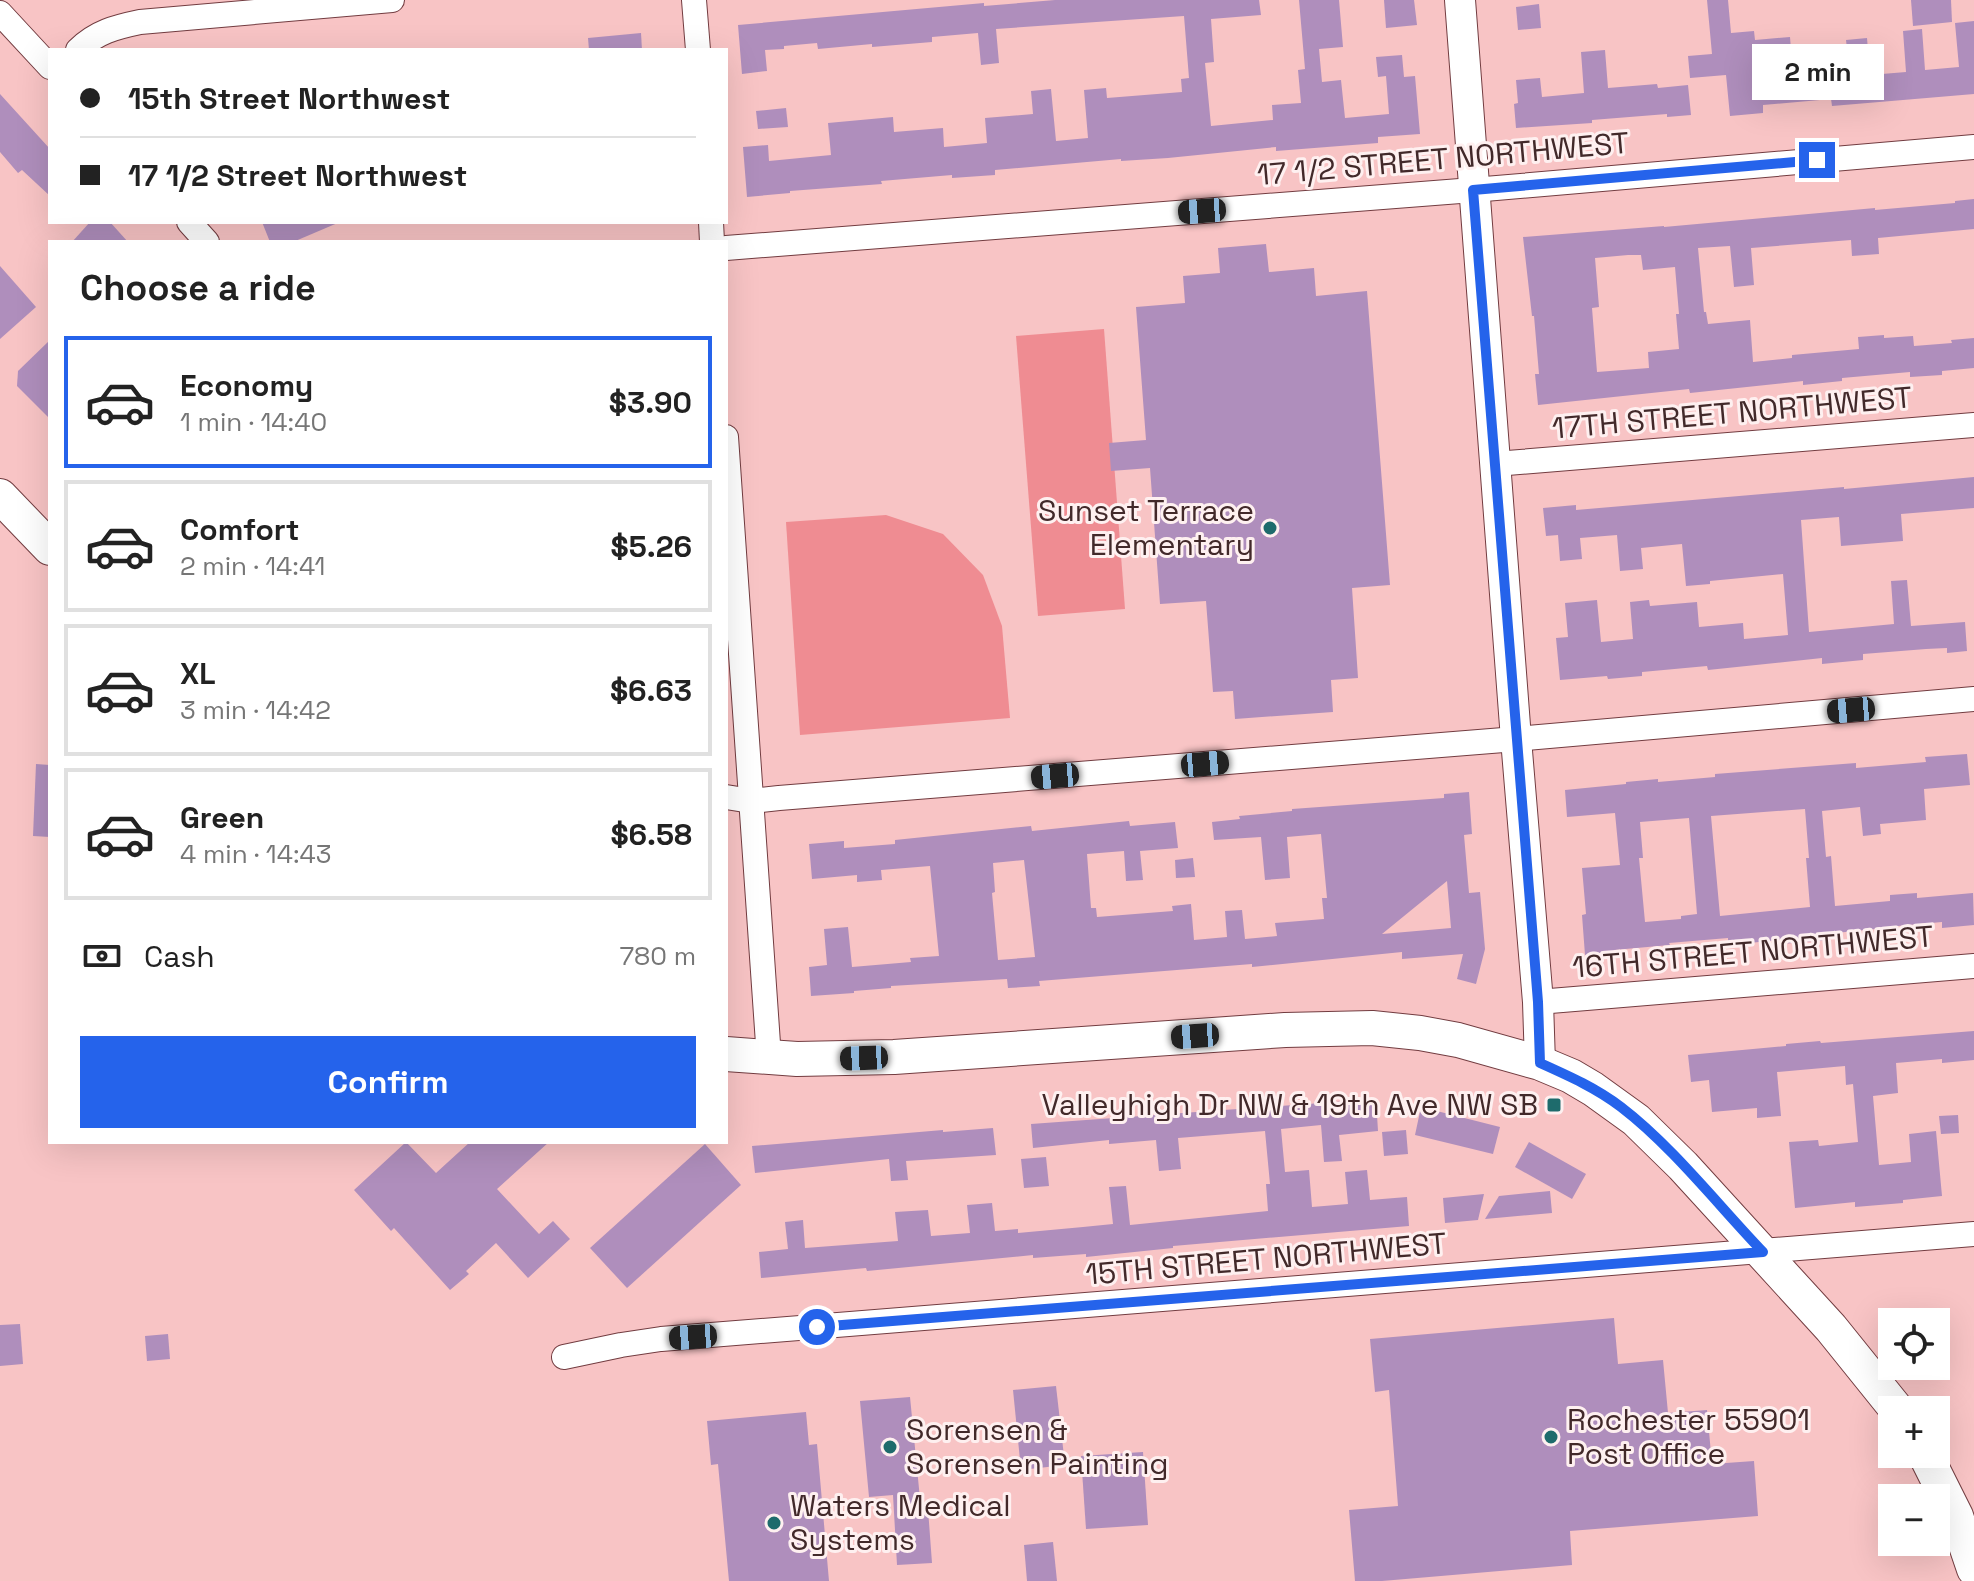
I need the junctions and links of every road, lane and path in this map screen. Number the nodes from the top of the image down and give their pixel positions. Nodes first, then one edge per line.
1 (392, 0) edge
2 (694, 0) edge
3 (1460, 0) edge
4 (0, 13) edge
5 (80, 48) edge
6 (698, 48) edge
7 (48, 65) edge
8 (1974, 147) edge
9 (1473, 190) junction
10 (191, 224) edge
11 (205, 240) edge
12 (728, 248) edge
13 (1974, 425) edge
14 (1495, 464) junction
15 (728, 466) edge
16 (0, 496) edge
17 (48, 546) edge
18 (1974, 699) edge
19 (1516, 739) junction
20 (728, 797) edge
21 (751, 801) junction
22 (1974, 966) edge
23 (1538, 1002) junction
24 (728, 1054) edge
25 (769, 1058) junction
26 (1540, 1063) junction
27 (1974, 1234) edge
28 (1763, 1252) junction
29 (564, 1357) dead end
30 (1886, 1396) edge
31 (1932, 1468) edge
32 (1974, 1569) edge

1 - 5 street
2 - 6 street
3 - 9 street
4 - 7 street
8 - 9 street, 17 1/2 STREET NORTHWEST
9 - 12 street, 17 1/2 STREET NORTHWEST
9 - 14 street
10 - 11 street
13 - 14 street, 17TH STREET NORTHWEST
14 - 19 street
15 - 21 street
16 - 17 main road
18 - 19 street
19 - 21 street
19 - 23 street
20 - 21 street
21 - 25 street
22 - 23 street, 16TH STREET NORTHWEST
23 - 26 street
24 - 25 main road
25 - 26 main road
26 - 28 main road
27 - 28 street, 15TH STREET NORTHWEST
28 - 29 street, 15TH STREET NORTHWEST
28 - 30 main road
31 - 32 main road

